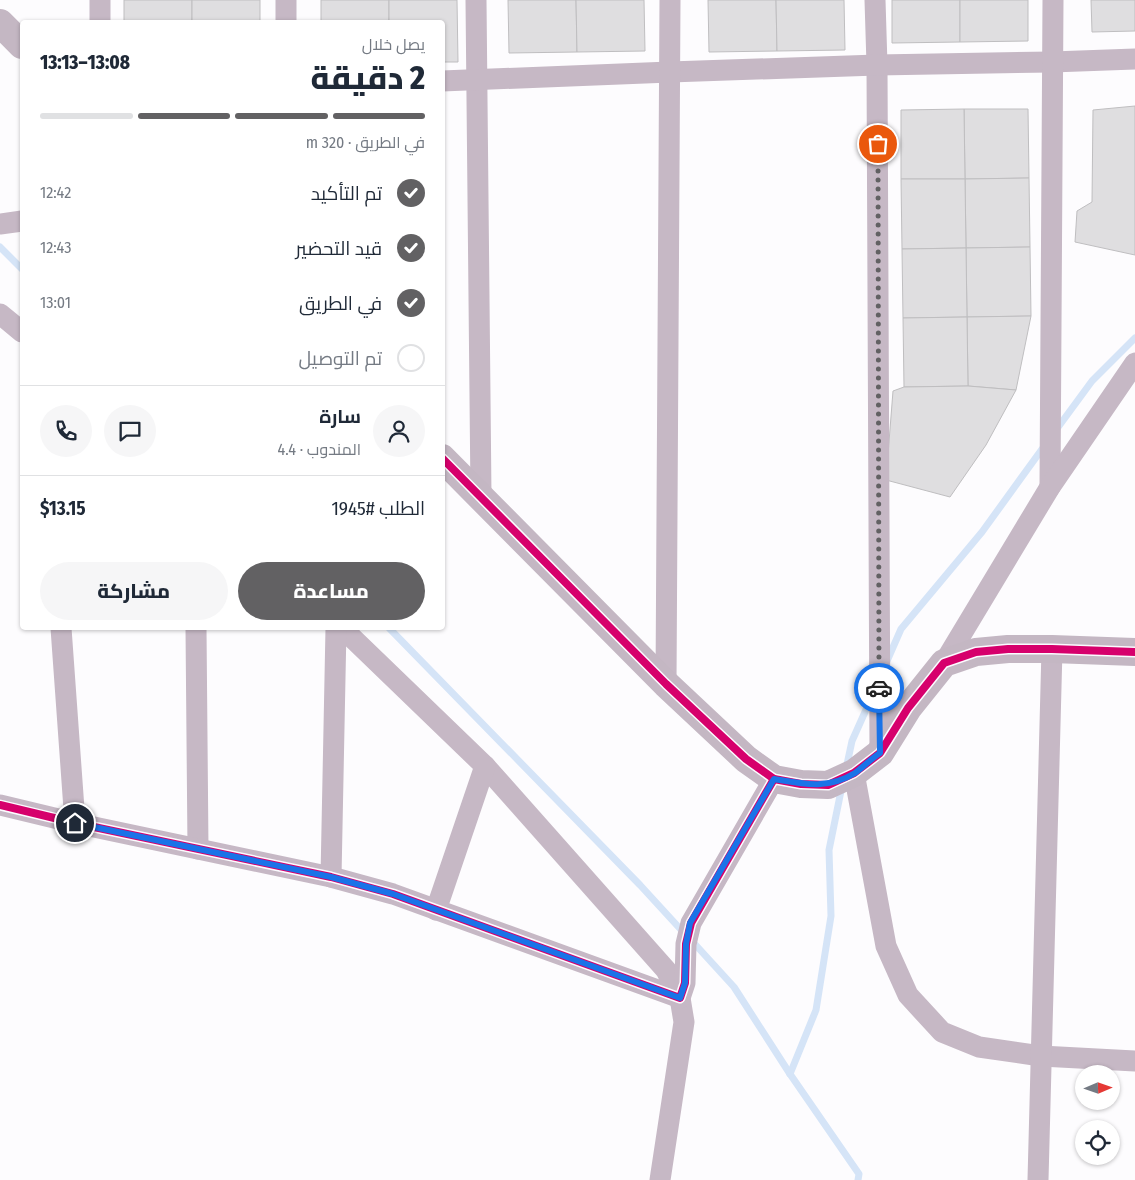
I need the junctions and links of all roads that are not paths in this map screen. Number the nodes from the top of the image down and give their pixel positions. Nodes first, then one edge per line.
1 (100, 0) edge
2 (286, 0) edge
3 (476, 0) edge
4 (670, 0) edge
5 (875, 0) edge
6 (1053, 0) edge
7 (100, 20) edge
8 (286, 20) edge
9 (0, 23) edge
10 (20, 43) edge
11 (1135, 58) edge
12 (1052, 62) junction
13 (877, 65) junction
14 (670, 72) junction
15 (476, 80) junction
16 (445, 81) edge
17 (20, 221) edge
18 (0, 224) edge
19 (0, 314) edge
20 (20, 330) edge
21 (1135, 363) edge
22 (445, 461) edge
23 (1050, 487) junction
24 (481, 496) junction
25 (61, 630) edge
26 (196, 630) edge
27 (336, 630) edge
28 (344, 630) edge
29 (1052, 649) junction
30 (1135, 652) edge
31 (944, 663) junction
32 (666, 684) junction
33 (880, 753) junction
34 (485, 766) junction
35 (854, 773) junction
36 (774, 779) junction
37 (0, 805) edge
38 (75, 823) junction
39 (198, 849) junction
40 (331, 877) junction
41 (436, 910) junction
42 (680, 998) junction
43 (1041, 1056) junction
44 (1135, 1061) edge
45 (660, 1180) edge
46 (1038, 1180) edge

1 - 7 street
2 - 8 street
3 - 15 street
4 - 14 street
5 - 13 street
6 - 12 street
9 - 10 street
11 - 12 street
12 - 13 street
12 - 23 street
13 - 14 street
13 - 33 street
14 - 15 street
14 - 32 street
15 - 16 street
15 - 24 street
17 - 18 street
19 - 20 street
21 - 23 street
22 - 24 street
23 - 31 street
24 - 32 street
25 - 38 street
26 - 39 street
27 - 40 street
28 - 34 street
29 - 30 street
29 - 31 street
29 - 43 street
31 - 33 street
32 - 36 street
33 - 35 street
34 - 41 street
34 - 42 street
35 - 36 street
35 - 43 street
36 - 42 street
37 - 38 street
38 - 39 street
39 - 40 street
40 - 41 street
41 - 42 street
42 - 45 street
43 - 44 street
43 - 46 street

